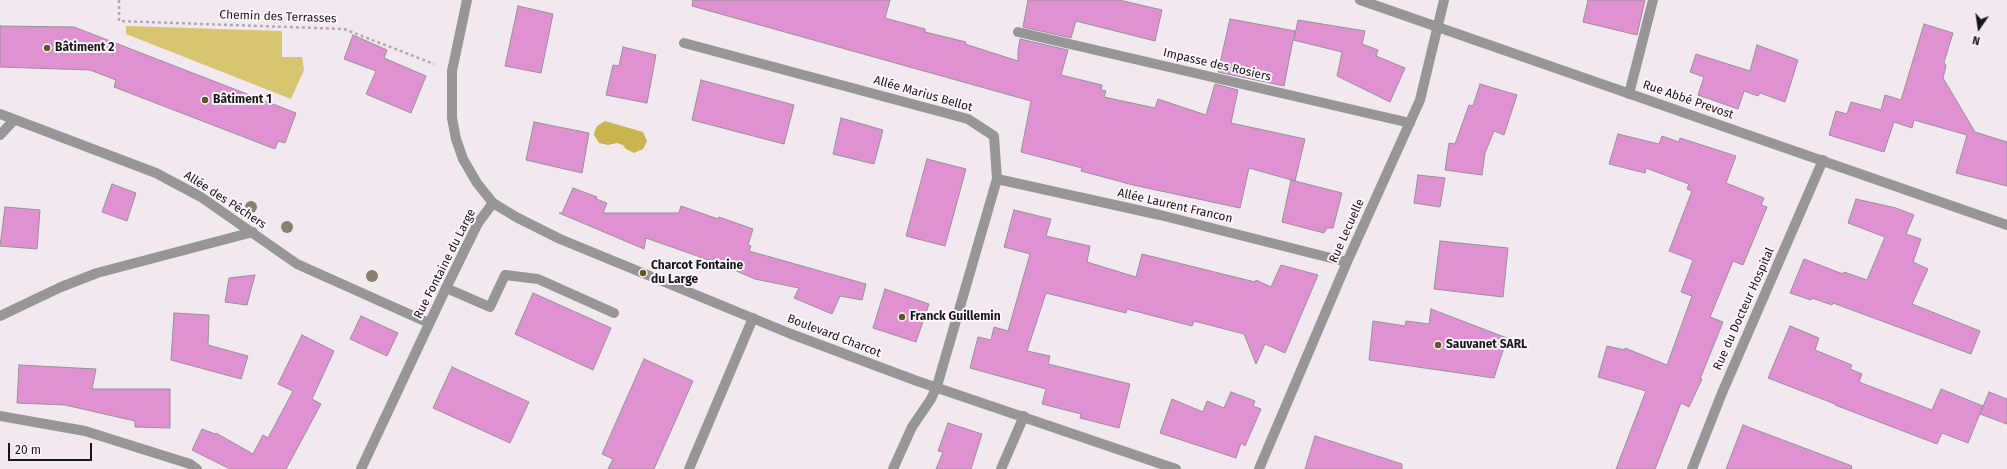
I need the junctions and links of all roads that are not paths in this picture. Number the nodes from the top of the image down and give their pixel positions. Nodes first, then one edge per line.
1 (467, 0) edge
2 (1360, 0) edge
3 (1444, 0) edge
4 (1653, 0) edge
5 (1438, 28) junction
6 (1018, 32) dead end
7 (684, 43) dead end
8 (1629, 94) junction
9 (0, 114) edge
10 (14, 120) junction
11 (1410, 123) junction
12 (0, 135) edge
13 (1823, 160) junction
14 (997, 179) junction
15 (493, 203) junction
16 (2007, 225) edge
17 (253, 232) junction
18 (1347, 262) junction
19 (446, 288) junction
20 (614, 312) dead end
21 (0, 316) edge
22 (753, 318) junction
23 (429, 322) junction
24 (937, 386) junction
25 (0, 416) edge
26 (1024, 416) junction
27 (198, 469) edge
28 (361, 469) edge
29 (689, 469) edge
30 (893, 469) edge
31 (1000, 469) edge
32 (1176, 469) edge
33 (1259, 469) edge
34 (1692, 469) edge

1 - 15 street, Rue Fontaine du Large
2 - 5 street, Rue Abbé Prevost
3 - 5 street, Rue Lecuelle
4 - 8 street
5 - 8 street, Rue Abbé Prevost
5 - 11 street, Rue Lecuelle
6 - 11 street, Impasse des Rosiers
7 - 14 street, Allée Marius Bellot
8 - 13 street, Rue Abbé Prevost
9 - 10 street, Allée des Pêchers
10 - 12 street
10 - 17 street, Allée des Pêchers
11 - 18 street, Rue Lecuelle
13 - 16 street, Rue Abbé Prevost
13 - 34 street, Rue du Docteur Hospital
14 - 18 street, Allée Laurent Francon
14 - 24 street, Allée Marius Bellot
15 - 19 street, Rue Fontaine du Large
15 - 22 street, Boulevard Charcot
17 - 21 street
17 - 23 street, Allée des Pêchers
18 - 33 street, Rue Lecuelle
19 - 20 street
19 - 23 street, Rue Fontaine du Large
22 - 24 street, Boulevard Charcot
22 - 29 street
23 - 28 street, Rue Fontaine du Large
24 - 26 street, Boulevard Charcot
24 - 30 street, Allée Marius Bellot
25 - 27 street
26 - 31 street
26 - 32 street, Boulevard Charcot

